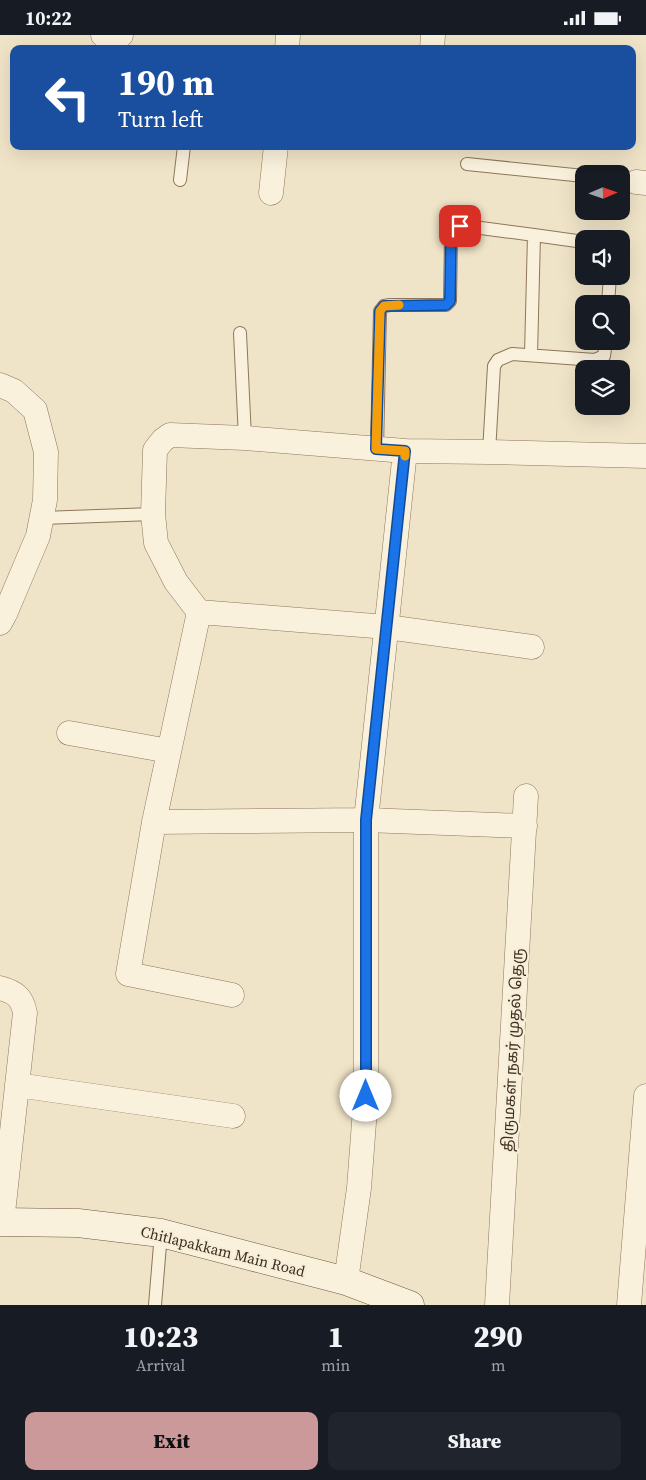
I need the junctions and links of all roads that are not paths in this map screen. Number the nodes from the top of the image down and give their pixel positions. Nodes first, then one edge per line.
1 (103, 35) edge
2 (121, 35) edge
3 (184, 150) edge
4 (276, 150) edge
5 (467, 164) dead end
6 (575, 175) edge
7 (180, 180) dead end
8 (271, 193) dead end
9 (534, 235) junction
10 (575, 241) edge
11 (240, 333) dead end
12 (605, 350) edge
13 (531, 355) junction
14 (0, 385) edge
15 (245, 438) junction
16 (376, 449) junction
17 (405, 451) junction
18 (489, 452) junction
19 (646, 457) edge
20 (153, 514) junction
21 (42, 518) junction
22 (199, 611) junction
23 (0, 623) edge
24 (387, 627) junction
25 (532, 647) dead end
26 (69, 733) dead end
27 (169, 751) junction
28 (526, 796) dead end
29 (366, 820) junction
30 (154, 822) junction
31 (525, 826) junction
32 (0, 988) edge
33 (232, 995) dead end
34 (17, 1085) junction
35 (646, 1097) edge
36 (233, 1116) dead end
37 (1, 1222) edge
38 (161, 1233) junction
39 (346, 1281) junction
40 (155, 1305) edge
41 (410, 1305) edge
42 (497, 1305) edge
43 (629, 1305) edge

1 - 2 street
3 - 7 lane
4 - 8 street
5 - 6 lane
9 - 10 lane
9 - 13 lane
9 - 16 lane
11 - 15 lane
12 - 13 lane
13 - 18 lane
14 - 21 street
15 - 16 street
15 - 20 street
16 - 17 street
17 - 18 street
17 - 24 street
18 - 19 street
20 - 21 lane
20 - 22 street
21 - 23 street
22 - 24 street
22 - 27 street
24 - 25 street
24 - 29 street
26 - 27 street
27 - 30 street
28 - 31 street, திருமகள் நகர் முதல் தெரு
29 - 30 street
29 - 31 street
29 - 39 street
30 - 33 street
31 - 42 street, திருமகள் நகர் முதல் தெரு
32 - 34 street
34 - 36 street
34 - 37 street
35 - 43 street
37 - 38 street, Chitlapakkam Main Road
38 - 39 street, Chitlapakkam Main Road
38 - 40 lane
39 - 41 street, Chitlapakkam Main Road

